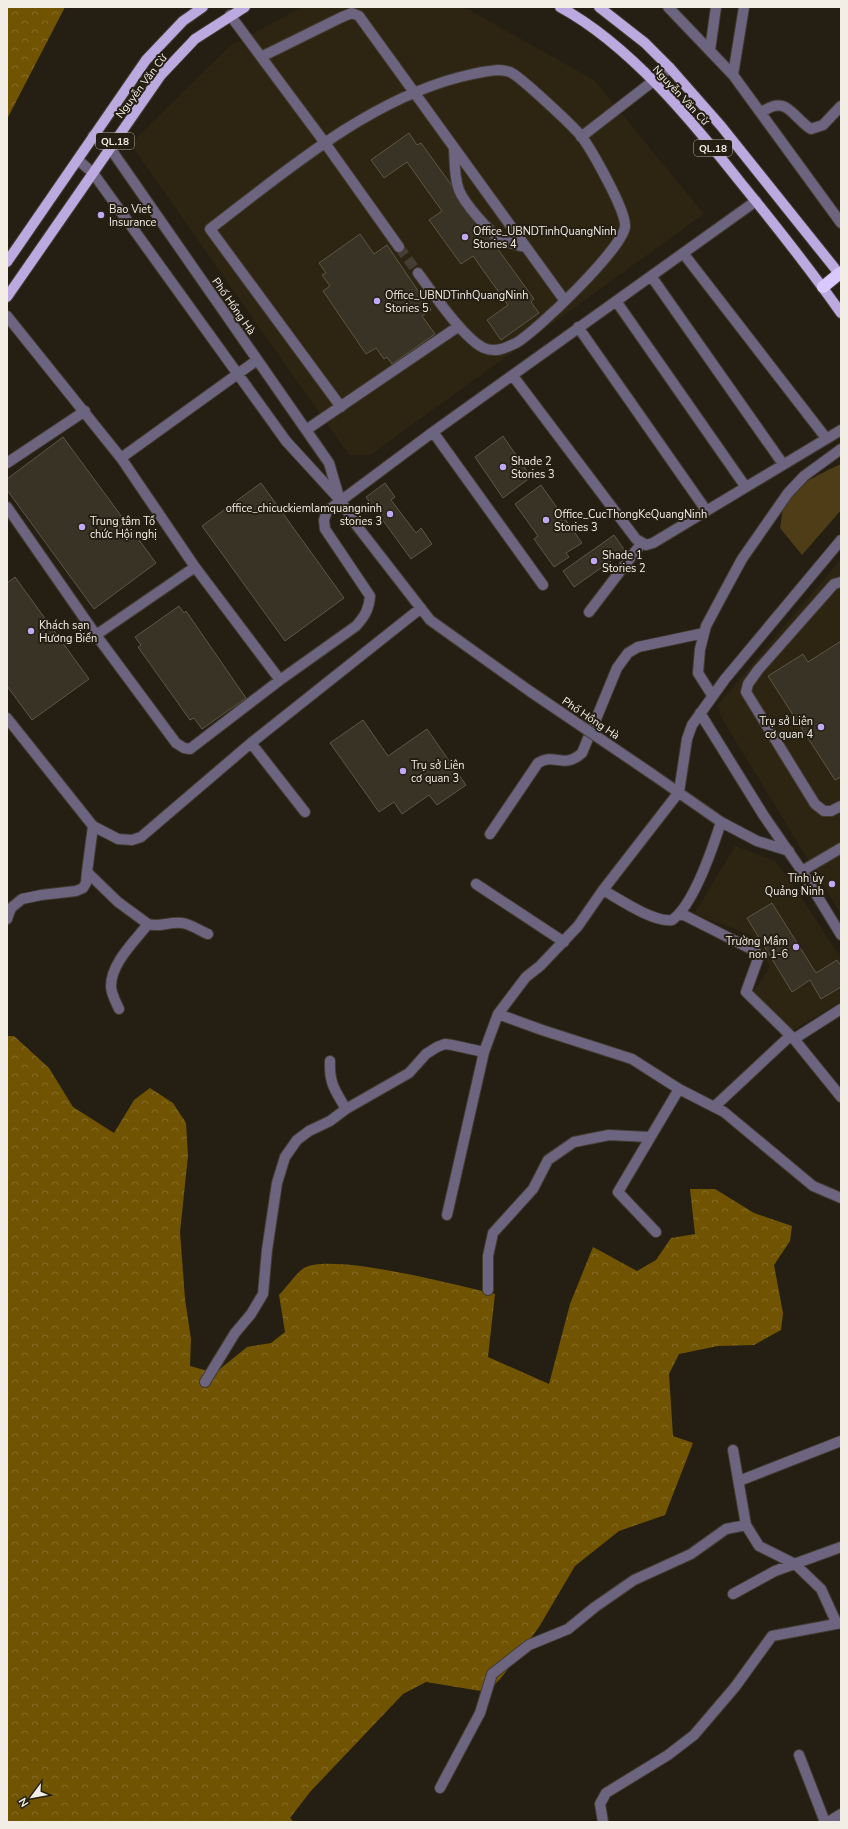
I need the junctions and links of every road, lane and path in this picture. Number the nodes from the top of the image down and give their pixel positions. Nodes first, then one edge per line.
1 (203, 7) edge
2 (244, 7) edge
3 (560, 7) edge
4 (599, 7) edge
5 (668, 7) edge
6 (716, 7) edge
7 (744, 7) edge
8 (230, 14) junction
9 (710, 50) junction
10 (261, 57) junction
11 (670, 68) junction
12 (733, 75) junction
13 (653, 82) junction
14 (413, 92) junction
15 (841, 106) edge
16 (762, 112) junction
17 (93, 136) junction
18 (581, 137) junction
19 (325, 143) junction
20 (110, 148) junction
21 (454, 149) junction
22 (78, 160) junction
23 (93, 172) junction
24 (756, 201) junction
25 (841, 223) edge
26 (525, 247) junction
27 (399, 248) tunnel mouth
28 (683, 253) junction
29 (7, 262) edge
30 (418, 273) tunnel mouth
31 (840, 274) edge
32 (651, 276) junction
33 (823, 287) junction
34 (7, 296) edge
35 (564, 301) junction
36 (616, 302) junction
37 (841, 313) edge
38 (7, 316) edge
39 (459, 326) junction
40 (578, 327) junction
41 (257, 360) junction
42 (238, 374) junction
43 (513, 376) junction
44 (341, 406) junction
45 (85, 411) junction
46 (306, 430) junction
47 (841, 430) edge
48 (433, 432) junction
49 (826, 438) junction
50 (841, 449) edge
51 (121, 458) junction
52 (7, 463) edge
53 (783, 464) junction
54 (745, 486) junction
55 (340, 500) junction
56 (7, 506) edge
57 (706, 510) junction
58 (841, 540) edge
59 (641, 544) junction
60 (195, 566) junction
61 (841, 582) edge
62 (543, 585) dead end
63 (421, 608) junction
64 (589, 612) dead end
65 (704, 633) junction
66 (96, 635) junction
67 (280, 680) junction
68 (712, 695) junction
69 (700, 713) junction
70 (7, 719) edge
71 (251, 743) junction
72 (679, 792) junction
73 (841, 806) edge
74 (305, 812) dead end
75 (722, 822) junction
76 (93, 826) junction
77 (490, 834) dead end
78 (841, 848) edge
79 (789, 852) junction
80 (802, 871) junction
81 (87, 872) junction
82 (476, 884) dead end
83 (602, 890) junction
84 (680, 913) junction
85 (7, 919) edge
86 (148, 924) junction
87 (208, 934) dead end
88 (841, 935) edge
89 (564, 942) junction
90 (119, 1009) dead end
91 (841, 1009) edge
92 (498, 1014) junction
93 (792, 1038) junction
94 (484, 1052) junction
95 (330, 1061) dead end
96 (679, 1088) junction
97 (841, 1097) edge
98 (714, 1107) junction
99 (346, 1109) junction
100 (649, 1137) junction
101 (841, 1198) edge
102 (447, 1215) dead end
103 (656, 1232) dead end
104 (488, 1290) dead end
105 (205, 1382) dead end
106 (841, 1441) edge
107 (733, 1450) dead end
108 (739, 1481) junction
109 (746, 1525) junction
110 (841, 1547) edge
111 (795, 1564) junction
112 (733, 1594) dead end
113 (839, 1624) edge
114 (799, 1755) dead end
115 (440, 1788) dead end
116 (841, 1814) edge
117 (603, 1822) edge
118 (825, 1822) edge
119 (828, 1822) edge

1 - 17 main road, Nguyễn Văn Cừ / QL.18
2 - 8 main road, Nguyễn Văn Cừ / QL.18
3 - 13 main road, Nguyễn Văn Cừ / QL.18
4 - 11 main road, Nguyễn Văn Cừ / QL.18
5 - 9 street
6 - 9 street
7 - 12 street
8 - 10 street
8 - 20 main road, Nguyễn Văn Cừ / QL.18
9 - 12 street
10 - 14 street
10 - 19 street
11 - 13 street
11 - 31 main road, Nguyễn Văn Cừ / QL.18
12 - 16 street
13 - 18 street
13 - 24 main road, Nguyễn Văn Cừ / QL.18
14 - 18 street
14 - 19 street
14 - 21 street
15 - 16 street
16 - 25 street
17 - 20 street, Phố Hồng Hà
17 - 22 main road, Nguyễn Văn Cừ / QL.18
18 - 35 street
19 - 27 street
19 - 44 street
20 - 23 main road, Nguyễn Văn Cừ / QL.18
20 - 41 street, Phố Hồng Hà
21 - 26 street
21 - 26 street
22 - 23 street, Phố Hồng Hà
22 - 29 main road, Nguyễn Văn Cừ / QL.18
23 - 34 main road, Nguyễn Văn Cừ / QL.18
23 - 42 street, Phố Hồng Hà
24 - 28 street
24 - 33 main road, Nguyễn Văn Cừ / QL.18
26 - 35 street
28 - 32 street
28 - 49 street
30 - 39 street
31 - 33 highway
32 - 36 street
32 - 53 street
33 - 37 main road, Nguyễn Văn Cừ / QL.18
35 - 39 street
36 - 40 street
36 - 54 street
38 - 45 street
39 - 44 street
40 - 43 street
40 - 57 street
41 - 42 street
41 - 46 street, Phố Hồng Hà
42 - 51 street
42 - 55 street, Phố Hồng Hà
43 - 48 street
43 - 59 street
44 - 46 street
45 - 51 street
45 - 52 street
46 - 55 street, Phố Hồng Hà
47 - 49 street
48 - 55 street
48 - 62 street
49 - 53 street
50 - 65 street
51 - 60 street
53 - 54 street
54 - 57 street
55 - 63 street, Phố Hồng Hà
55 - 67 street
56 - 66 street
57 - 59 street
58 - 68 street
59 - 64 street
60 - 66 street
60 - 67 street
61 - 73 street
63 - 71 street
63 - 72 street, Phố Hồng Hà, bridge
65 - 68 street
65 - 77 street
66 - 67 street
68 - 69 street
69 - 72 street
69 - 79 street
70 - 76 street
71 - 74 street
71 - 76 street
72 - 75 street, Phố Hồng Hà
72 - 83 street
75 - 79 street, Phố Hồng Hà
75 - 84 street
76 - 81 street
78 - 80 street
79 - 80 street
80 - 88 street
81 - 85 street
81 - 86 street
82 - 89 street
83 - 84 street
83 - 89 street
84 - 93 street
86 - 87 street
86 - 90 street
89 - 92 street
91 - 93 street
92 - 94 street
92 - 96 street
93 - 97 street
93 - 98 street
94 - 99 street
94 - 102 street
95 - 99 street
96 - 98 street
96 - 100 street
98 - 101 street
99 - 105 street
100 - 103 street
100 - 104 street
106 - 108 street
107 - 108 street
108 - 109 street
109 - 111 street
109 - 115 street
110 - 111 street
111 - 112 street
111 - 113 street
113 - 117 street
114 - 118 street
116 - 119 street

